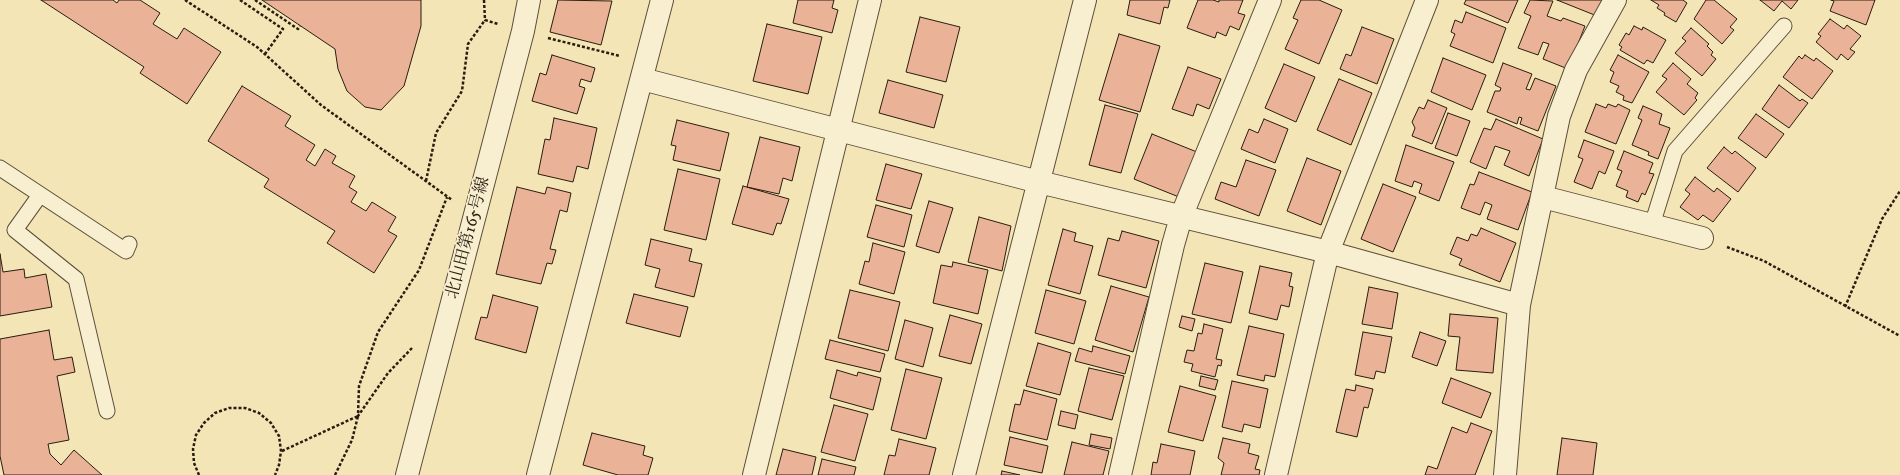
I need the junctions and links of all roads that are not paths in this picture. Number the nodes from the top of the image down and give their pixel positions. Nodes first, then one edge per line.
1 (529, 0) edge
2 (662, 0) edge
3 (870, 0) edge
4 (1085, 0) edge
5 (1270, 0) edge
6 (1427, 0) edge
7 (1615, 0) edge
8 (1784, 26) dead end
9 (644, 71) junction
10 (838, 131) junction
11 (0, 168) edge
12 (1039, 182) junction
13 (40, 195) junction
14 (1543, 197) junction
15 (1181, 217) junction
16 (1652, 225) junction
17 (1702, 238) road end
18 (129, 244) dead end
19 (1328, 252) junction
20 (1519, 305) junction
21 (107, 411) dead end
22 (407, 475) edge
23 (538, 475) edge
24 (754, 475) edge
25 (964, 475) edge
26 (1120, 475) edge
27 (1276, 475) edge
28 (1505, 475) edge

1 - 22 street, 北山田第165号線
2 - 9 street
3 - 10 street
4 - 12 street
5 - 15 street
6 - 19 street
7 - 14 street
8 - 16 lane
9 - 10 street
9 - 23 street
10 - 12 street
10 - 24 street
11 - 13 lane
12 - 15 street
12 - 25 street
13 - 18 lane
13 - 21 lane
14 - 16 street
14 - 20 street
15 - 19 street
15 - 26 street
16 - 17 street
19 - 20 street
19 - 27 street
20 - 28 street

